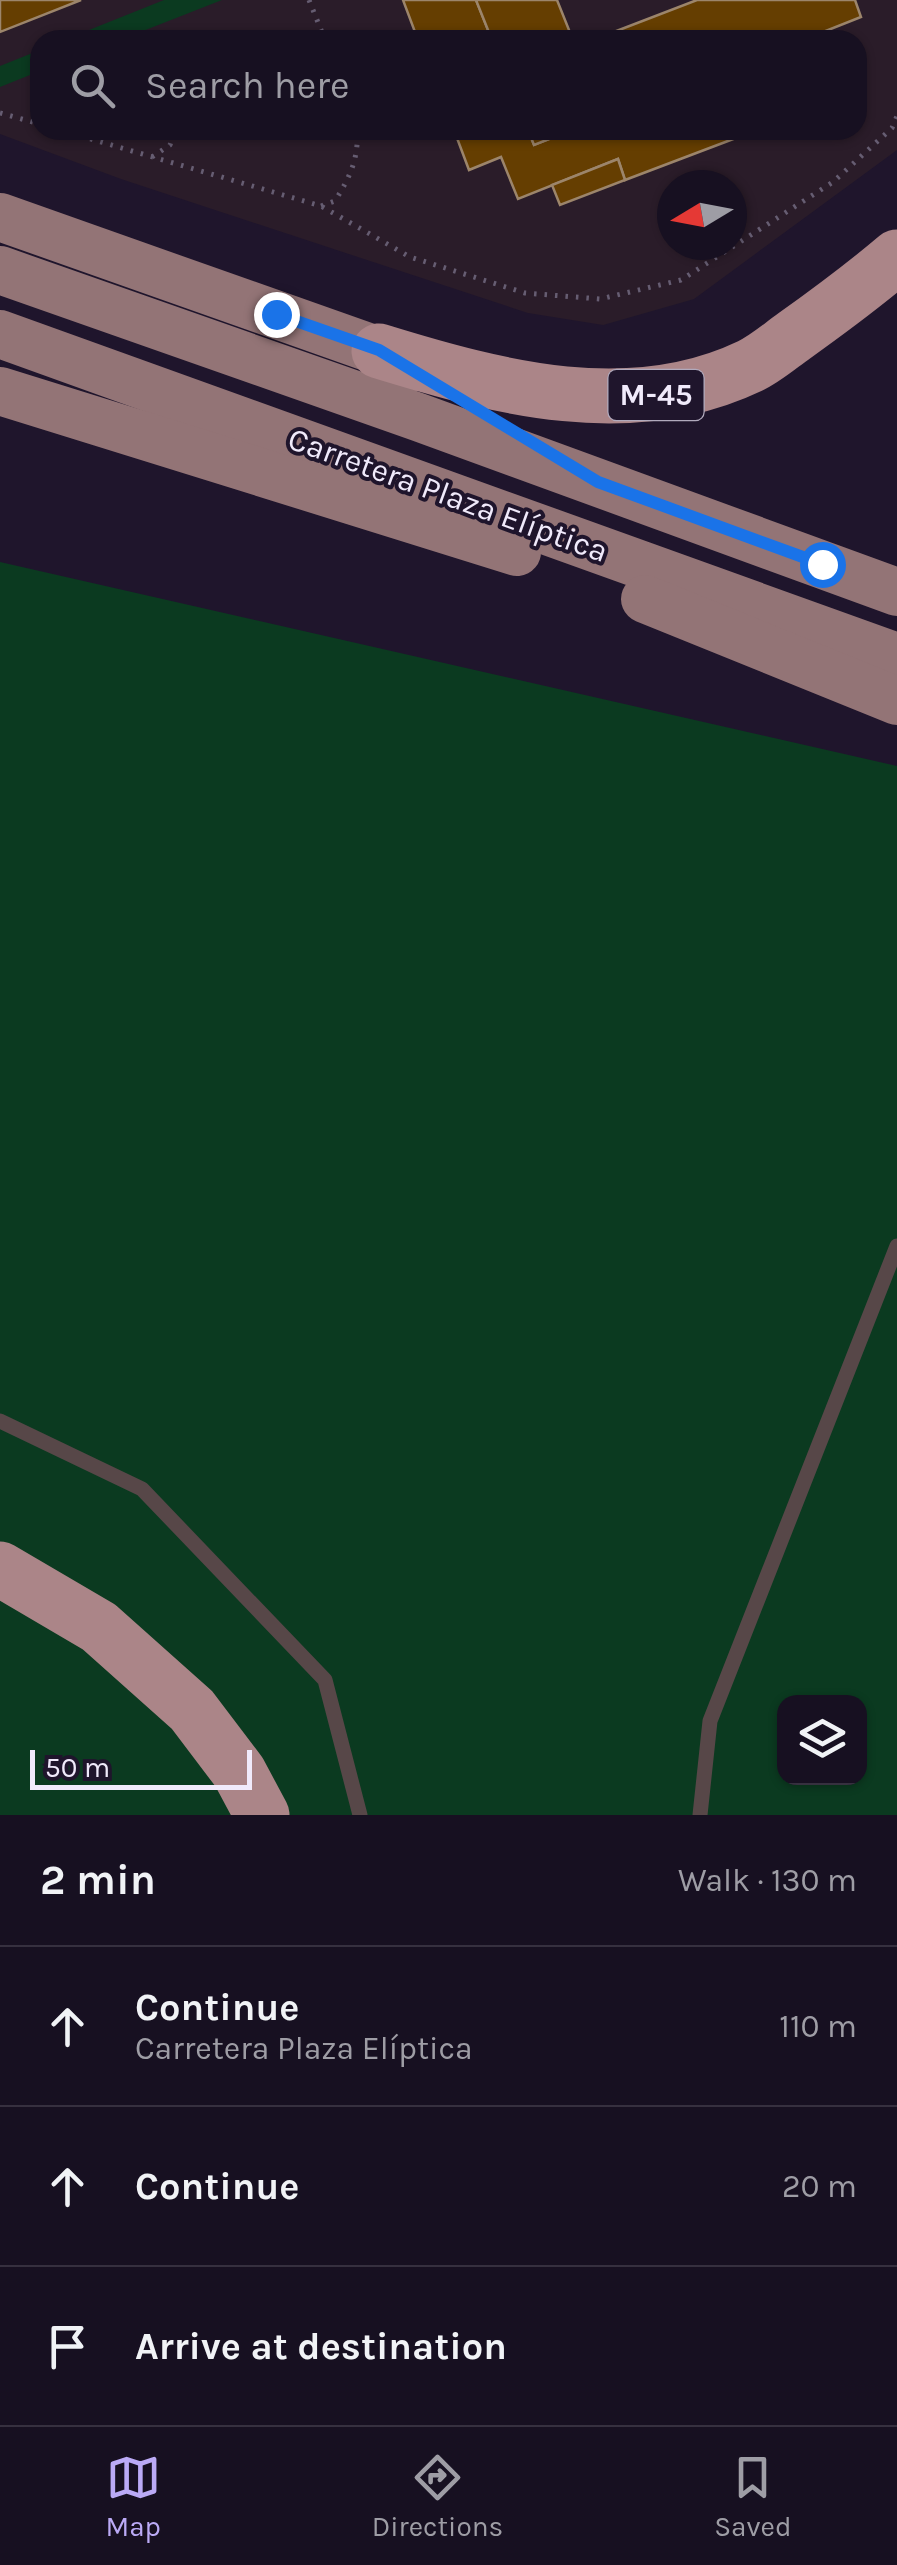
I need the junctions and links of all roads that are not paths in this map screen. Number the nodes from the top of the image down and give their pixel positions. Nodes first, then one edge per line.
1 (0, 217) edge
2 (897, 258) edge
3 (0, 270) edge
4 (0, 334) edge
5 (379, 350) junction
6 (7, 392) edge
7 (598, 482) junction
8 (897, 592) edge
9 (897, 656) edge
10 (897, 701) edge
11 (897, 1246) edge
12 (0, 1422) edge
13 (0, 1569) edge
14 (262, 1815) edge
15 (360, 1815) edge
16 (700, 1815) edge

1 - 5 main road, Carretera Plaza Elíptica
2 - 5 highway, M-45
3 - 7 main road, Carretera Plaza Elíptica
4 - 9 main road, Carretera Plaza Elíptica
5 - 7 main road, Carretera Plaza Elíptica
6 - 10 main road
7 - 8 main road, Carretera Plaza Elíptica
11 - 16 lane
12 - 15 lane
13 - 14 highway

